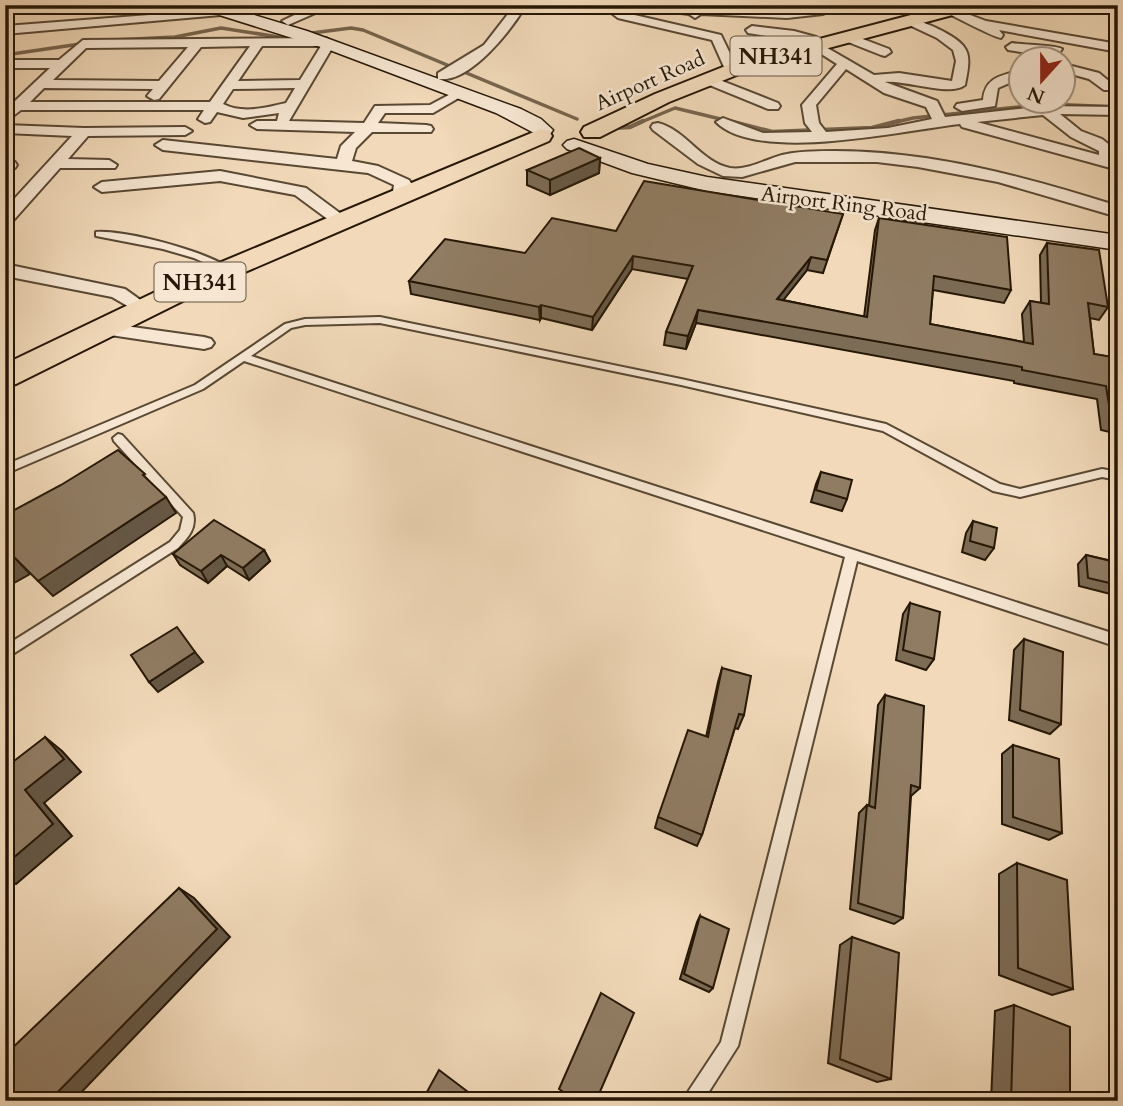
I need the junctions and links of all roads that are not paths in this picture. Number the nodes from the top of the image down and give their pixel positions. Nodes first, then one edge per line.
1 (203, 5) edge
2 (352, 5) edge
3 (521, 5) edge
4 (618, 5) edge
5 (639, 5) edge
6 (842, 5) edge
7 (969, 5) edge
8 (941, 7) edge
9 (230, 9) edge
10 (909, 21) junction
11 (983, 24) junction
12 (836, 25) junction
13 (5, 30) edge
14 (736, 30) dead end
15 (1109, 35) dead end
16 (308, 37) junction
17 (813, 37) junction
18 (1091, 42) junction
19 (198, 43) junction
20 (259, 43) junction
21 (1011, 46) edge
22 (1077, 46) edge
23 (1118, 48) edge
24 (885, 52) dead end
25 (845, 63) junction
26 (5, 64) edge
27 (62, 64) junction
28 (729, 64) junction
29 (454, 70) junction
30 (1078, 72) edge
31 (1007, 78) edge
32 (708, 79) junction
33 (870, 79) junction
34 (41, 84) junction
35 (304, 84) junction
36 (163, 85) junction
37 (230, 85) junction
38 (940, 85) junction
39 (1109, 87) dead end
40 (460, 93) junction
41 (1007, 102) edge
42 (990, 103) junction
43 (12, 106) edge
44 (146, 106) junction
45 (216, 106) junction
46 (292, 106) junction
47 (773, 106) dead end
48 (1078, 110) edge
49 (1007, 111) edge
50 (1118, 111) edge
51 (939, 114) junction
52 (1054, 116) edge
53 (5, 118) edge
54 (249, 120) junction
55 (723, 122) dead end
56 (280, 124) junction
57 (369, 127) junction
58 (658, 127) dead end
59 (5, 129) edge
60 (426, 129) dead end
61 (190, 131) junction
62 (85, 132) junction
63 (123, 132) junction
64 (819, 132) junction
65 (559, 136) junction
66 (228, 153) junction
67 (606, 159) junction
68 (1100, 160) junction
69 (56, 163) junction
70 (342, 164) junction
71 (109, 165) dead end
72 (1118, 165) edge
73 (102, 187) dead end
74 (400, 198) junction
75 (1118, 212) edge
76 (5, 219) edge
77 (343, 222) junction
78 (1118, 228) edge
79 (99, 234) dead end
80 (1118, 243) edge
81 (5, 270) edge
82 (228, 270) junction
83 (144, 309) junction
84 (104, 329) junction
85 (204, 343) dead end
86 (243, 357) junction
87 (5, 377) edge
88 (118, 438) dead end
89 (5, 470) edge
90 (1118, 476) edge
91 (852, 555) junction
92 (1118, 640) edge
93 (5, 653) edge
94 (699, 1099) edge

1 - 9 main road, Airport Ring Road
2 - 16 street
3 - 29 street
4 - 28 street
5 - 12 street
6 - 12 street
7 - 8 highway, Airport Road / NH341
8 - 10 highway, Airport Road / NH341
8 - 11 street
8 - 12 highway, Airport Road / NH341
9 - 13 street
9 - 16 main road, Airport Ring Road
10 - 12 highway, Airport Road / NH341
10 - 38 street
11 - 18 street
11 - 21 street
12 - 17 highway, Airport Road / NH341
12 - 24 street
14 - 17 street
15 - 18 street
16 - 20 street
16 - 29 main road, Airport Ring Road
16 - 35 street
16 - 40 main road, Airport Ring Road
17 - 25 street
17 - 28 highway, Airport Road / NH341
17 - 32 highway, Airport Road / NH341
18 - 22 street
18 - 23 street
19 - 20 street
19 - 27 street
19 - 36 street
20 - 37 street
25 - 33 street
25 - 64 street
26 - 27 street
27 - 34 street
28 - 65 highway, Airport Road / NH341
29 - 65 main road, Airport Ring Road
30 - 39 street
31 - 42 street
32 - 47 street
32 - 65 highway, Airport Road / NH341
33 - 38 street
33 - 51 street
34 - 36 street
34 - 43 street
35 - 37 street
35 - 46 street
36 - 44 street
37 - 45 street
38 - 51 street
40 - 57 street
40 - 65 main road, Airport Ring Road
41 - 42 street
42 - 51 street
43 - 44 street
43 - 53 street
44 - 45 street
44 - 63 street
45 - 54 street
45 - 61 street
46 - 54 street
46 - 56 street
48 - 50 street
49 - 51 street
51 - 64 street
51 - 68 street
52 - 68 street
54 - 56 street
54 - 66 street
55 - 64 street
56 - 57 street
57 - 60 street
57 - 70 street
58 - 75 street
59 - 62 street
61 - 63 street
61 - 66 street
62 - 63 street
62 - 69 street
65 - 67 main road, Airport Ring Road
65 - 67 main road
65 - 74 highway, NH341
65 - 78 main road, Airport Ring Road
66 - 70 street
67 - 80 main road, Airport Ring Road
68 - 72 street
69 - 71 street
69 - 76 street
70 - 74 street
73 - 77 street
74 - 77 highway, NH341
77 - 82 highway, NH341
79 - 82 lane
81 - 83 street
82 - 83 highway, NH341
83 - 84 highway, NH341
84 - 85 street
84 - 87 highway, NH341
86 - 89 lane
86 - 90 lane
86 - 91 lane
88 - 93 lane
91 - 92 lane
91 - 94 lane

